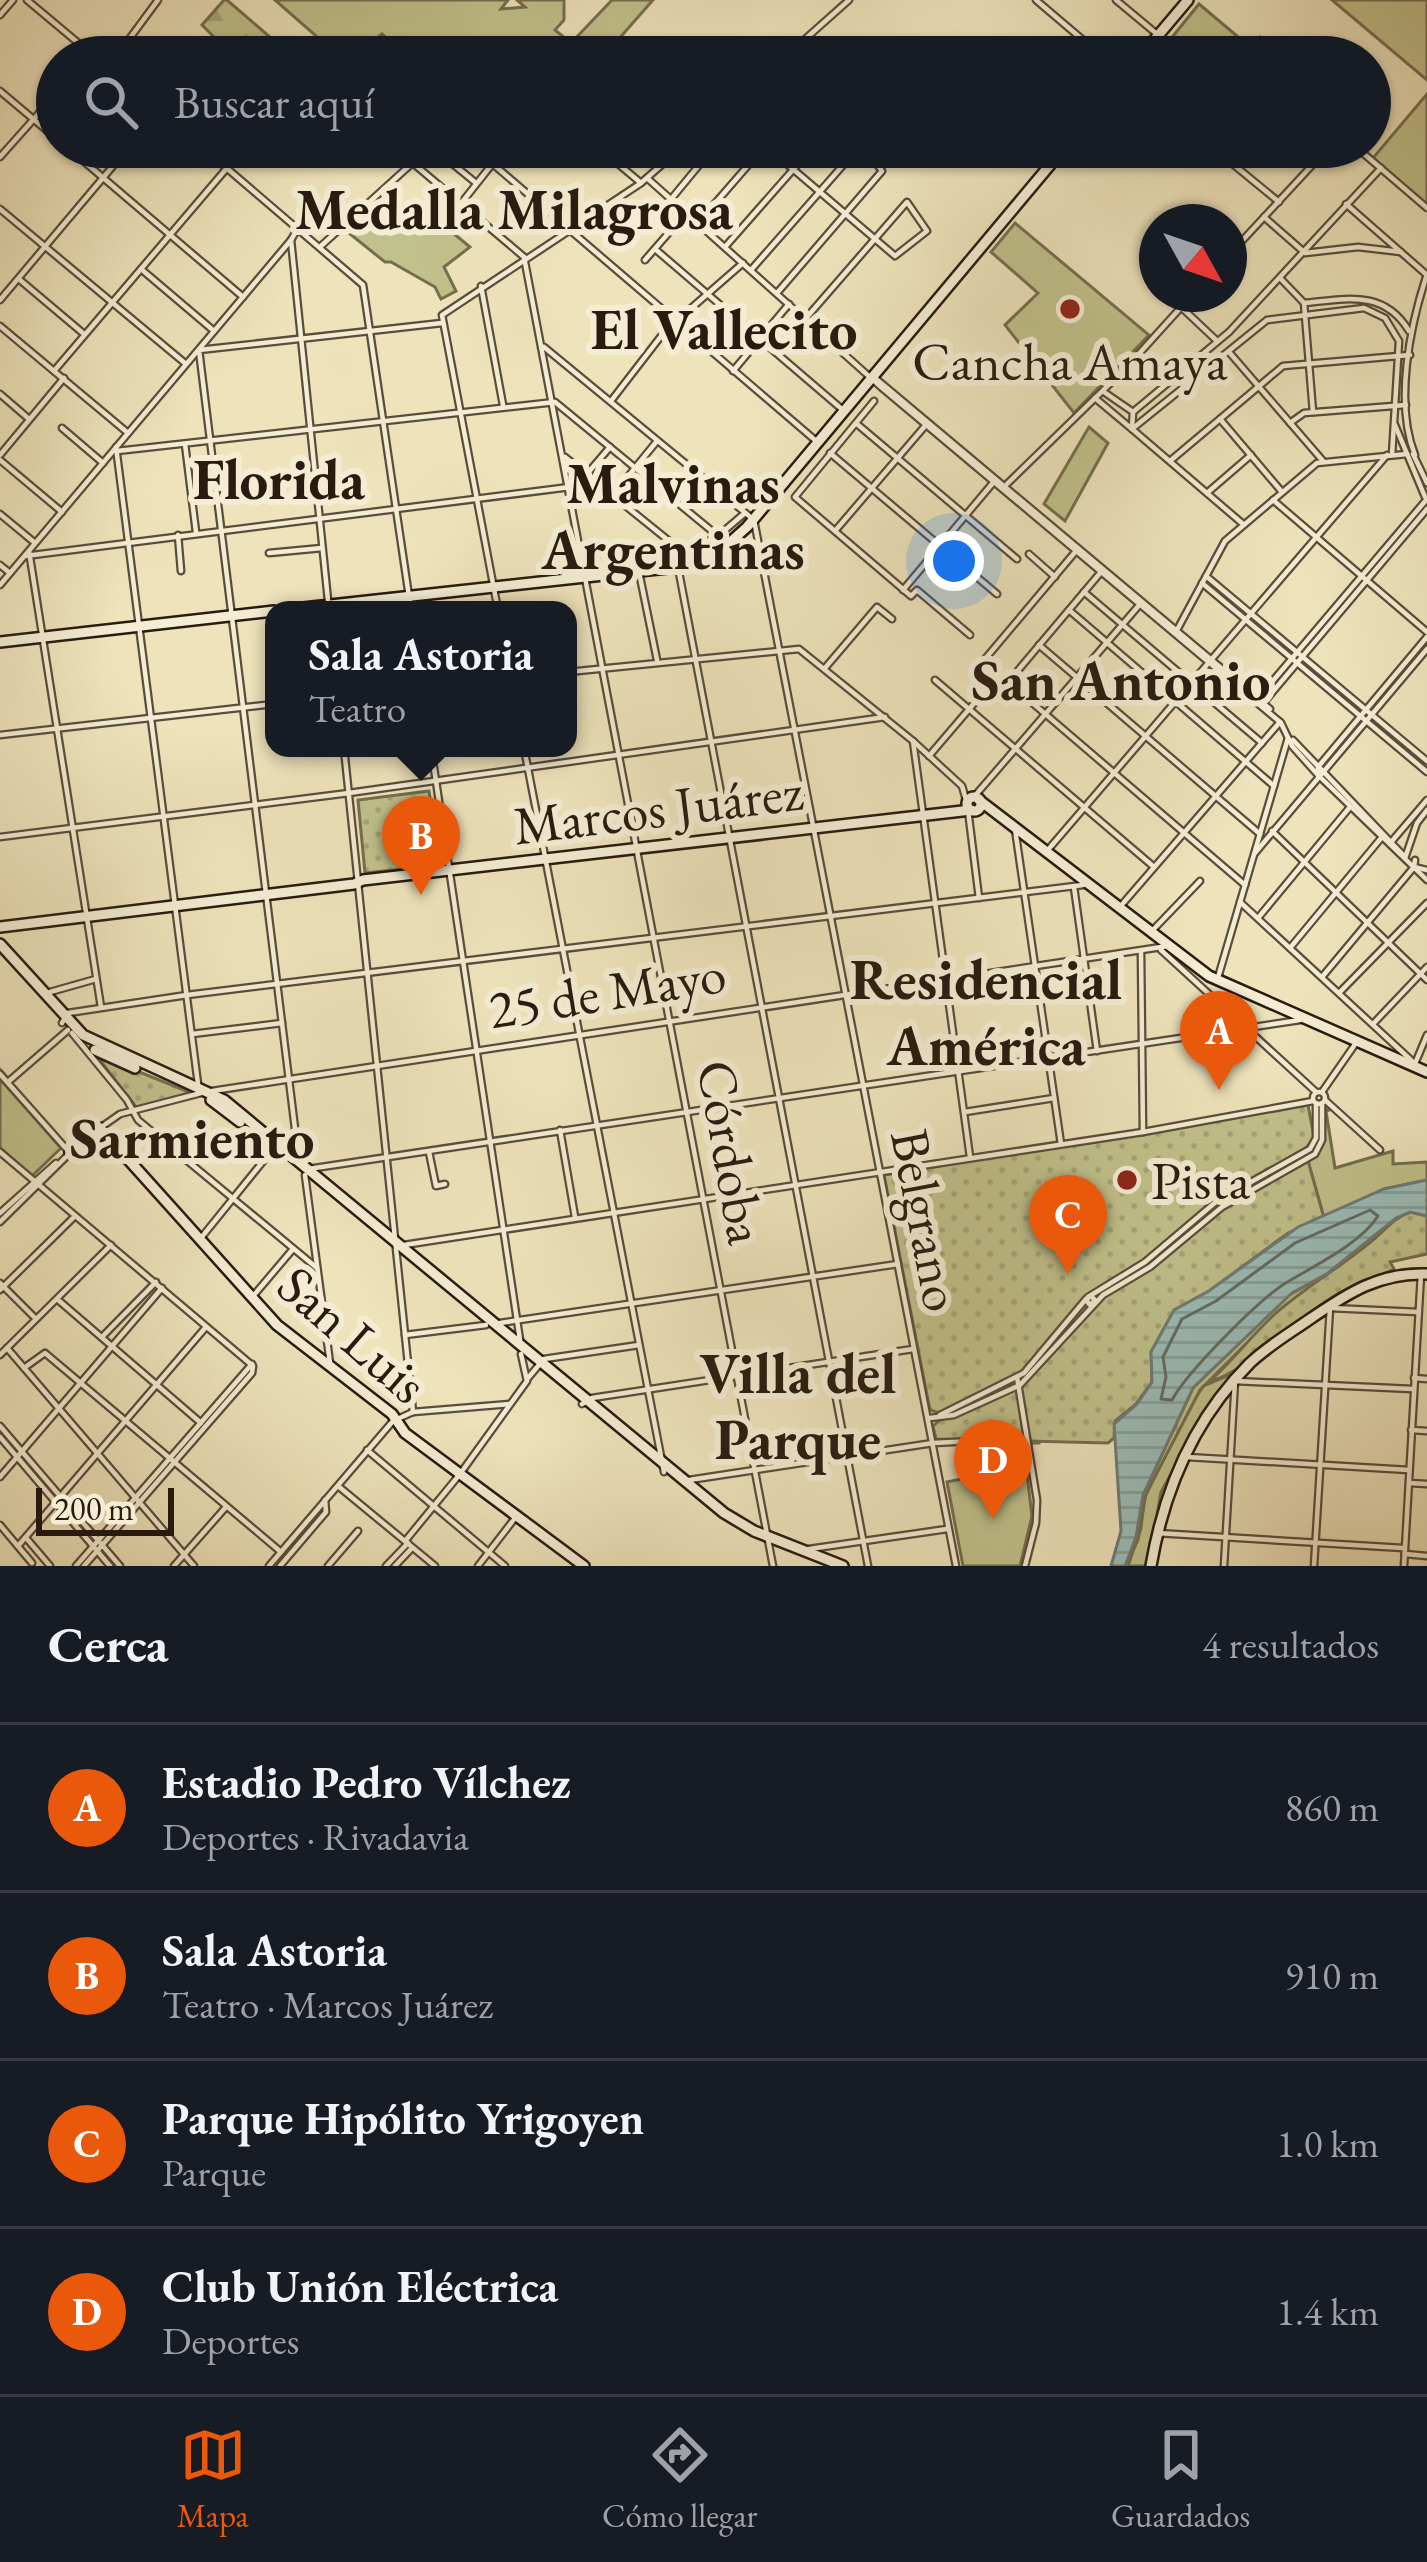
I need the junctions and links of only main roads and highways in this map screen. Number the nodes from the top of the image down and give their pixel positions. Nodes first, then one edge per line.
1 (1187, 0) edge
2 (1157, 36) edge
3 (1048, 168) edge
4 (375, 601) edge
5 (265, 612) edge
6 (0, 641) edge
7 (0, 927) edge
8 (0, 948) edge
9 (67, 1026) junction
10 (1427, 1072) edge
11 (202, 1090) junction
12 (100, 1128) joint
13 (70, 1153) road end
14 (304, 1169) junction
15 (1424, 1274) edge
16 (663, 1467) junction
17 (767, 1540) junction
18 (569, 1562) edge
19 (827, 1563) edge
20 (584, 1566) edge
21 (843, 1566) edge
22 (1151, 1566) edge

1 - 2 main road
3 - 4 main road
5 - 6 main road
7 - 10 main road, Marcos Juárez
8 - 9 main road
8 - 9 main road
9 - 11 main road
9 - 11 main road
11 - 14 main road
11 - 14 main road
12 - 13 main road, 25 de Mayo
12 - 18 main road, San Luis
14 - 16 main road
15 - 22 main road
16 - 17 main road
16 - 17 main road
17 - 19 main road
18 - 20 main road, San Luis
19 - 21 main road

